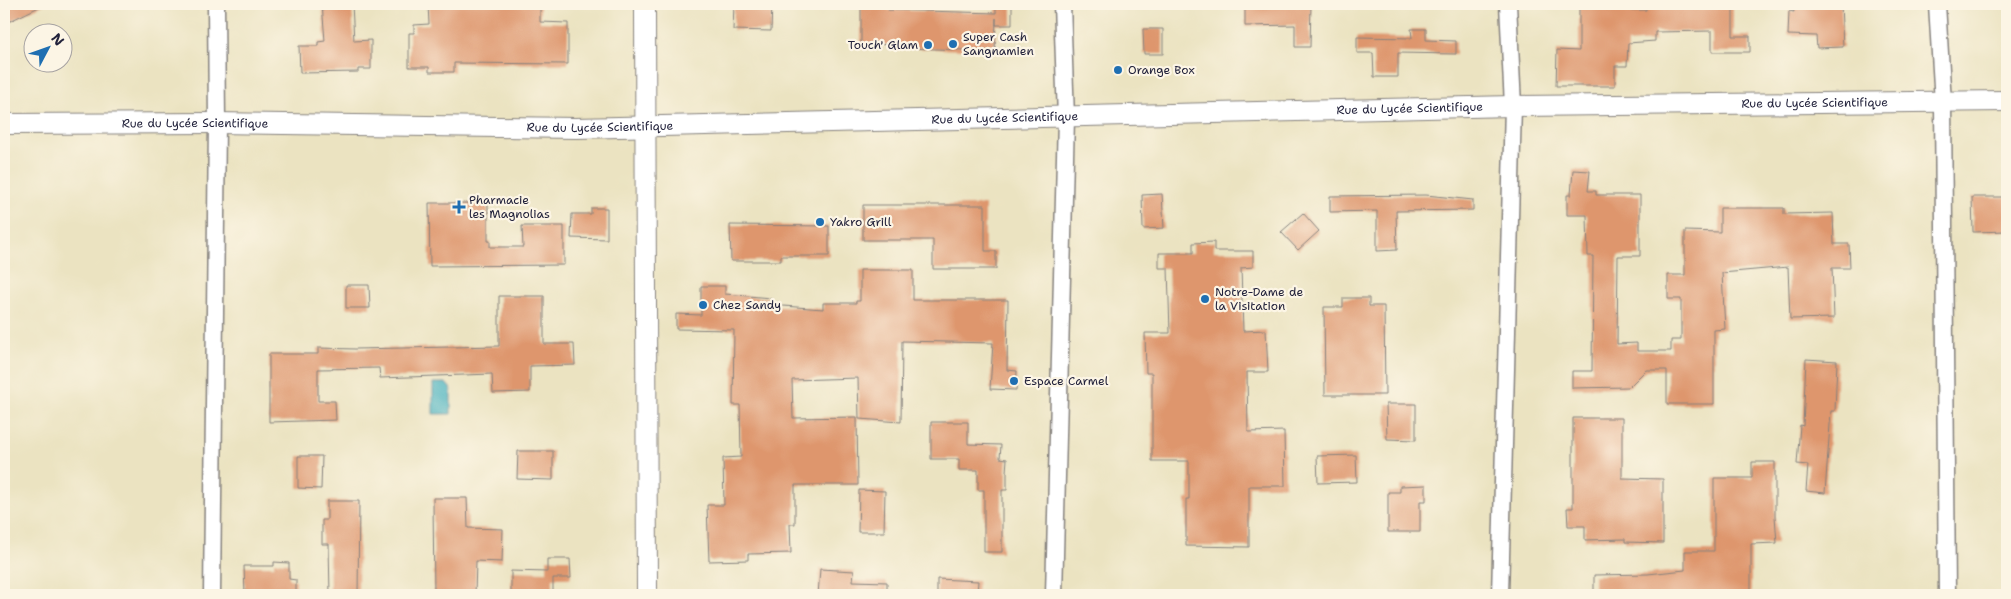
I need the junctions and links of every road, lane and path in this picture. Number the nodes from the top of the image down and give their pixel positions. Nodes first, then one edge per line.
1 (216, 4) edge
2 (644, 4) edge
3 (1062, 4) edge
4 (1508, 4) edge
5 (1937, 4) edge
6 (2007, 101) edge
7 (1942, 103) junction
8 (1513, 106) junction
9 (1066, 118) junction
10 (217, 123) junction
11 (4, 124) edge
12 (645, 126) junction
13 (212, 595) edge
14 (647, 595) edge
15 (1054, 595) edge
16 (1500, 595) edge
17 (1947, 595) edge

1 - 10 street
2 - 12 street
3 - 9 street
4 - 8 street
5 - 7 street
6 - 7 street, Rue du Lycée Scientifique
7 - 8 street, Rue du Lycée Scientifique
7 - 17 street
8 - 9 street, Rue du Lycée Scientifique
8 - 16 street
9 - 12 street, Rue du Lycée Scientifique
9 - 15 street
10 - 11 street, Rue du Lycée Scientifique
10 - 12 street, Rue du Lycée Scientifique
10 - 13 street
12 - 14 street

